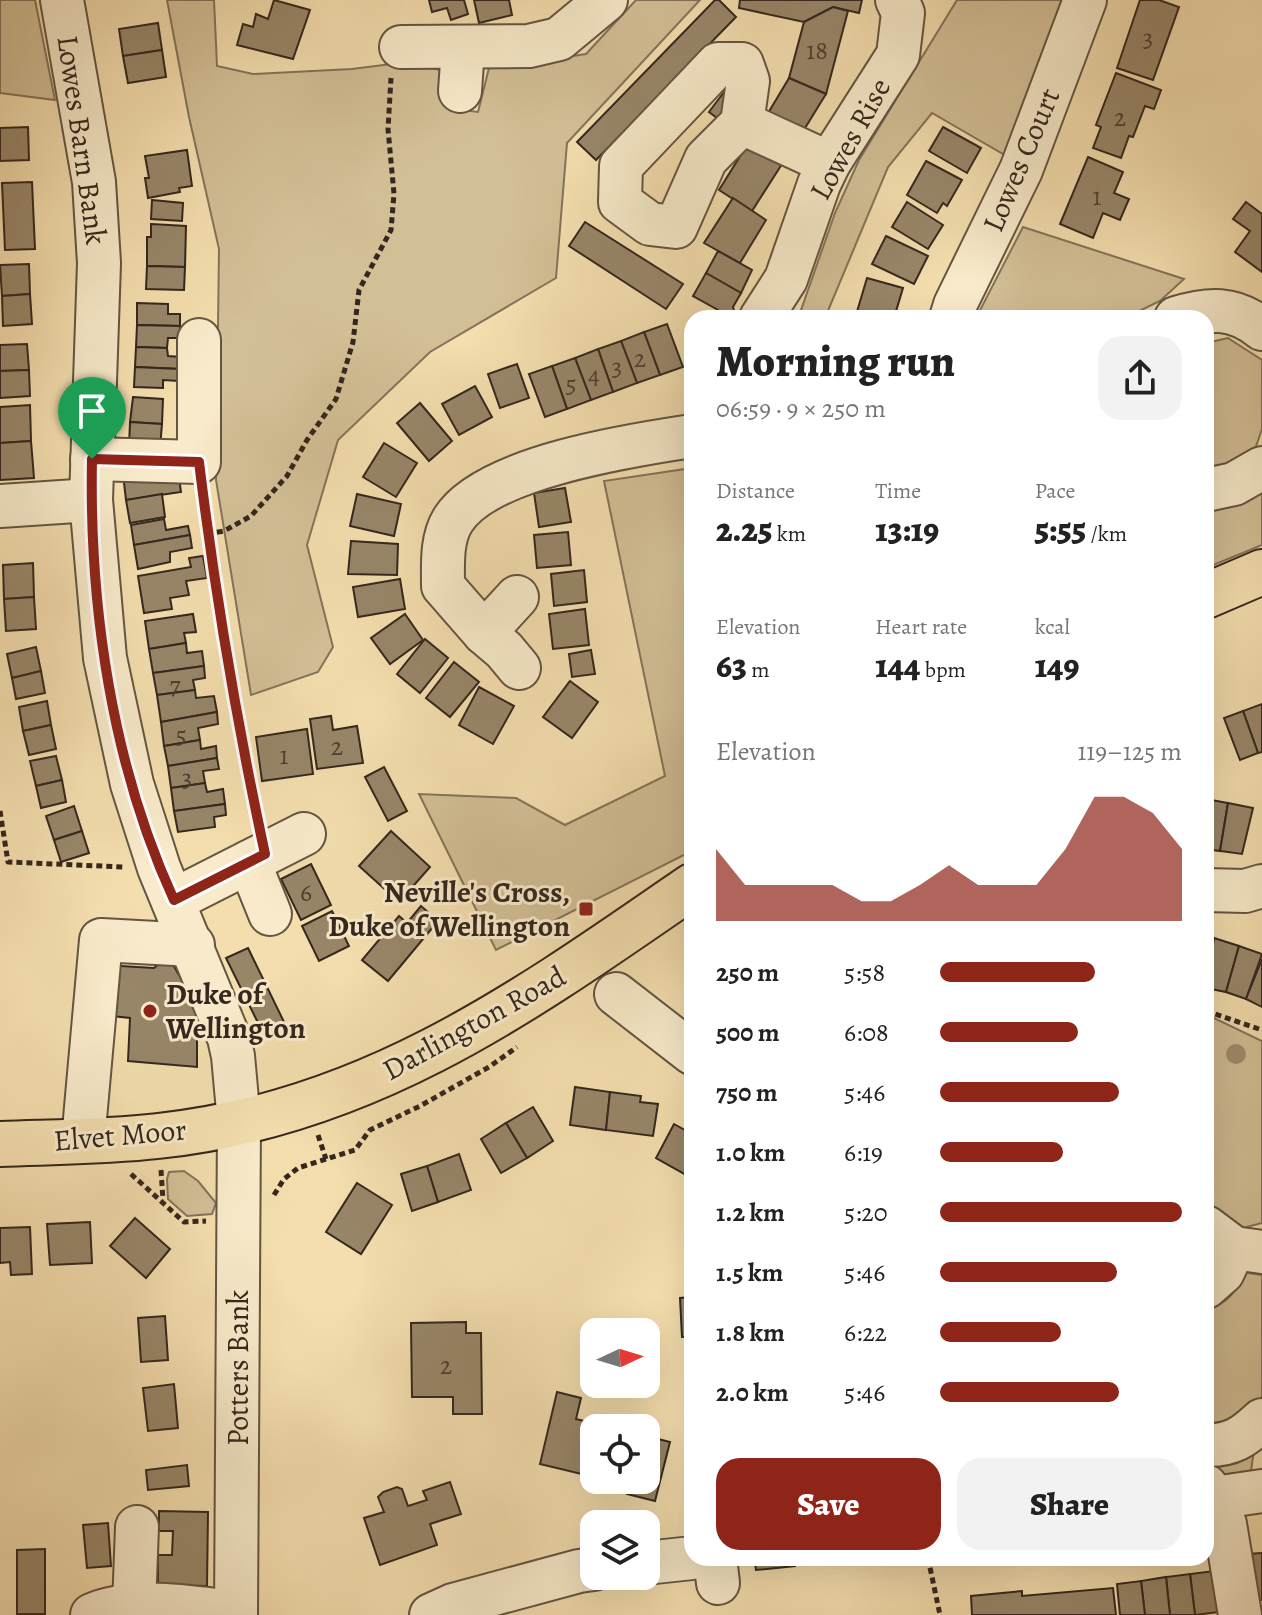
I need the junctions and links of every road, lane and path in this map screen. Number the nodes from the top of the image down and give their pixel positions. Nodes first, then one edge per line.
1 (62, 0) edge
2 (606, 0) edge
3 (897, 0) edge
4 (1085, 0) edge
5 (401, 47) joint
6 (463, 48) junction
7 (460, 91) dead end
8 (742, 123) dead end
9 (829, 163) junction
10 (766, 310) edge
11 (953, 310) edge
12 (1214, 310) edge
13 (1262, 329) edge
14 (199, 340) dead end
15 (684, 437) edge
16 (92, 459) junction
17 (199, 462) junction
18 (1262, 468) edge
19 (1214, 488) edge
20 (91, 500) junction
21 (0, 506) edge
22 (207, 534) junction
23 (1262, 572) edge
24 (1214, 593) edge
25 (517, 597) dead end
26 (484, 633) junction
27 (519, 668) dead end
28 (0, 811) edge
29 (304, 834) dead end
30 (257, 858) junction
31 (167, 884) junction
32 (1262, 886) edge
33 (1214, 890) edge
34 (684, 891) edge
35 (270, 914) dead end
36 (193, 945) junction
37 (616, 994) dead end
38 (1214, 1014) edge
39 (1262, 1030) edge
40 (684, 1047) edge
41 (239, 1122) junction
42 (83, 1141) junction
43 (0, 1144) edge
44 (117, 1174) dead end
45 (215, 1221) dead end
46 (1234, 1242) edge
47 (1214, 1280) edge
48 (1262, 1420) edge
49 (1214, 1444) edge
50 (1262, 1491) edge
51 (1214, 1498) edge
52 (1231, 1520) edge
53 (137, 1527) dead end
54 (660, 1564) edge
55 (684, 1565) edge
56 (930, 1566) edge
57 (580, 1573) edge
58 (134, 1607) junction
59 (236, 1614) edge
60 (92, 1615) edge
61 (431, 1615) edge
62 (940, 1615) edge
63 (1240, 1615) edge

1 - 16 street, Lowes Barn Bank
2 - 6 street
3 - 9 street, Lowes Rise
4 - 11 street, Lowes Court
5 - 6 street
5 - 22 path
6 - 7 street
8 - 9 street
9 - 10 street, Lowes Rise
12 - 13 street
14 - 17 street
15 - 26 street
16 - 17 street
16 - 20 street, Lowes Barn Bank
17 - 22 path
18 - 19 street
20 - 21 street
20 - 31 street, Lowes Barn Bank
22 - 30 path
23 - 24 highway
25 - 26 street
26 - 27 street
28 - 31 path
29 - 30 street
30 - 31 street
30 - 35 street
31 - 36 street, Lowes Barn Bank
32 - 33 street
34 - 41 highway, Darlington Road
36 - 41 street, Lowes Barn Bank
36 - 42 street
37 - 40 street
38 - 39 path
41 - 42 highway, Elvet Moor
41 - 59 street, Potters Bank
42 - 43 highway, Elvet Moor
44 - 45 path
46 - 47 street
48 - 49 street
50 - 51 street
52 - 63 street
53 - 58 street
54 - 55 street
56 - 62 path
57 - 61 street
58 - 59 street
58 - 60 street

